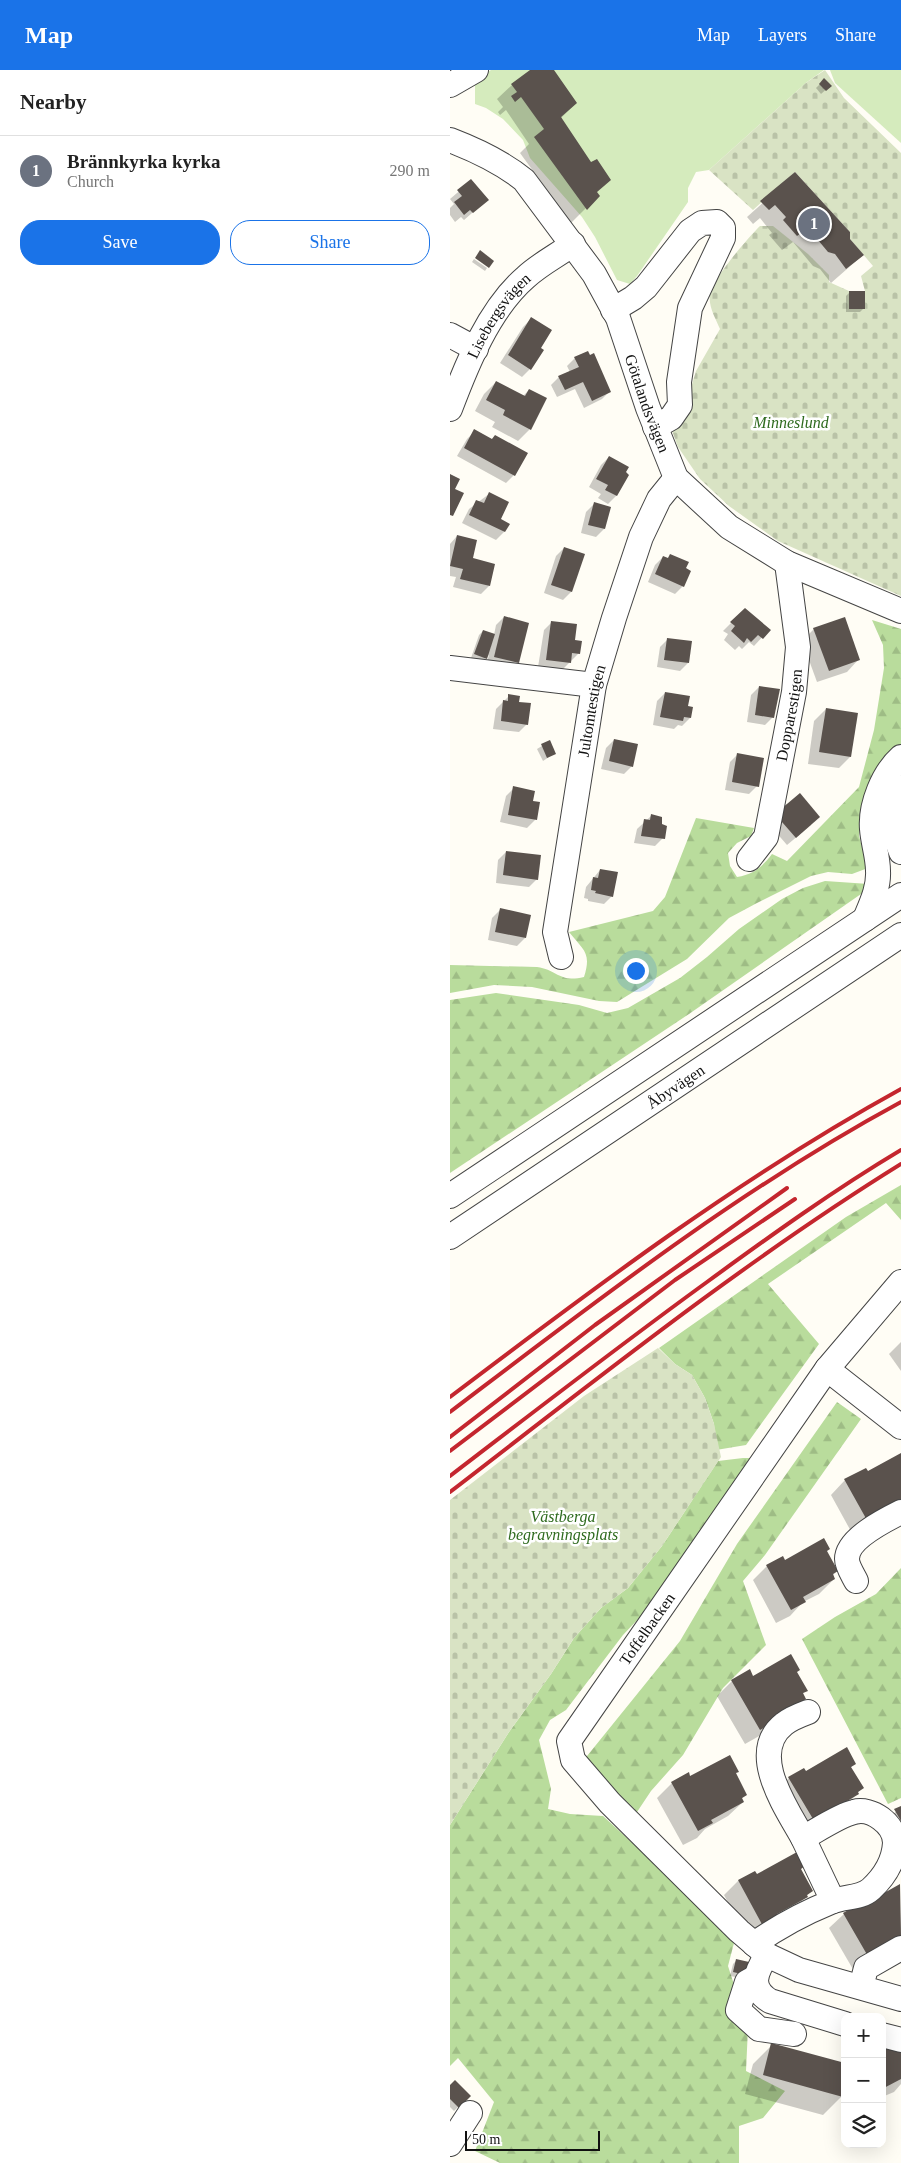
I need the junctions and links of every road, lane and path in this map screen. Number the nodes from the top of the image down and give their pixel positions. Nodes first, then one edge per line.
1 (476, 70) edge
2 (450, 85) edge
3 (450, 140) edge
4 (573, 244) junction
5 (613, 310) junction
6 (450, 335) edge
7 (476, 350) junction
8 (450, 409) edge
9 (656, 427) junction
10 (676, 478) junction
11 (787, 563) junction
12 (901, 611) edge
13 (450, 668) edge
14 (594, 685) junction
15 (901, 756) edge
16 (901, 787) edge
17 (873, 841) junction
18 (901, 852) edge
19 (749, 859) dead end
20 (901, 881) edge
21 (901, 895) edge
22 (901, 915) edge
23 (865, 919) junction
24 (901, 935) edge
25 (560, 957) dead end
26 (856, 966) junction
27 (450, 1196) edge
28 (450, 1237) edge
29 (901, 1282) edge
30 (827, 1370) junction
31 (901, 1426) edge
32 (901, 1512) edge
33 (856, 1581) dead end
34 (808, 1712) dead end
35 (803, 1838) junction
36 (833, 1901) junction
37 (901, 1948) edge
38 (760, 1950) junction
39 (756, 1978) junction
40 (861, 1987) junction
41 (901, 1999) edge
42 (841, 2023) edge
43 (794, 2034) dead end
44 (886, 2036) edge
45 (901, 2040) edge
46 (470, 2113) dead end
47 (450, 2144) edge

1 - 2 street
3 - 4 street, Götalandsvägen
4 - 5 street, Götalandsvägen
4 - 7 street, Lisebergsvägen
5 - 9 street, Götalandsvägen
5 - 9 street
6 - 7 street
7 - 8 street, Lisebergsvägen
9 - 10 street, Götalandsvägen
10 - 11 street, Götalandsvägen
10 - 14 street, Jultomtestigen
11 - 12 street, Götalandsvägen
11 - 19 street, Dopparestigen
13 - 14 street
14 - 25 street, Jultomtestigen
15 - 17 street
16 - 18 street
17 - 20 street
17 - 23 street
21 - 23 street, Åbyvägen
22 - 26 street
23 - 27 street, Åbyvägen
24 - 26 street, Åbyvägen
26 - 28 street, Åbyvägen
29 - 30 street, Toffelbacken
30 - 31 street
30 - 38 street, Toffelbacken
32 - 33 street
34 - 35 street
35 - 36 street
35 - 36 street
36 - 38 street
37 - 40 street
38 - 39 street
38 - 40 street, Toffelbacken
39 - 42 street
39 - 43 street
40 - 41 street, Toffelbacken
44 - 45 street
46 - 47 street

